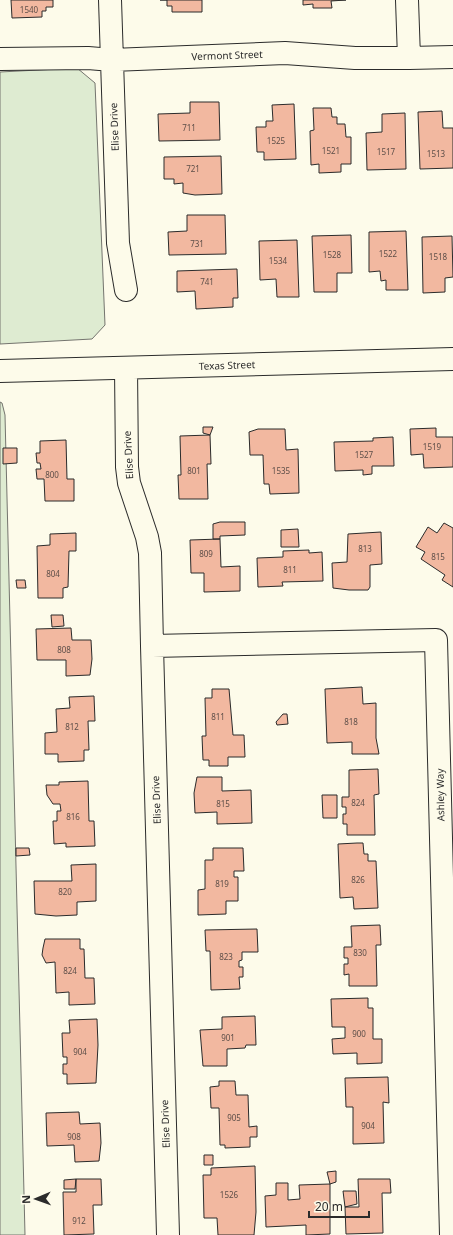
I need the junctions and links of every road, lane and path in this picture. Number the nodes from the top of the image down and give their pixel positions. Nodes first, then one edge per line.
1 (110, 0) edge
2 (407, 0) edge
3 (453, 57) edge
4 (409, 58) junction
5 (0, 59) edge
6 (112, 60) junction
7 (126, 290) dead end
8 (453, 359) edge
9 (126, 368) junction
10 (0, 370) edge
11 (152, 646) junction
12 (168, 1235) edge
13 (452, 1235) edge

1 - 6 street, Elise Drive
2 - 4 street
3 - 4 street, Vermont Street
4 - 6 street, Vermont Street
5 - 6 street, Vermont Street
6 - 7 street, Elise Drive
8 - 9 street, Texas Street
9 - 10 street, Texas Street
9 - 11 street, Elise Drive
11 - 12 street, Elise Drive
11 - 13 street, Ashley Way

